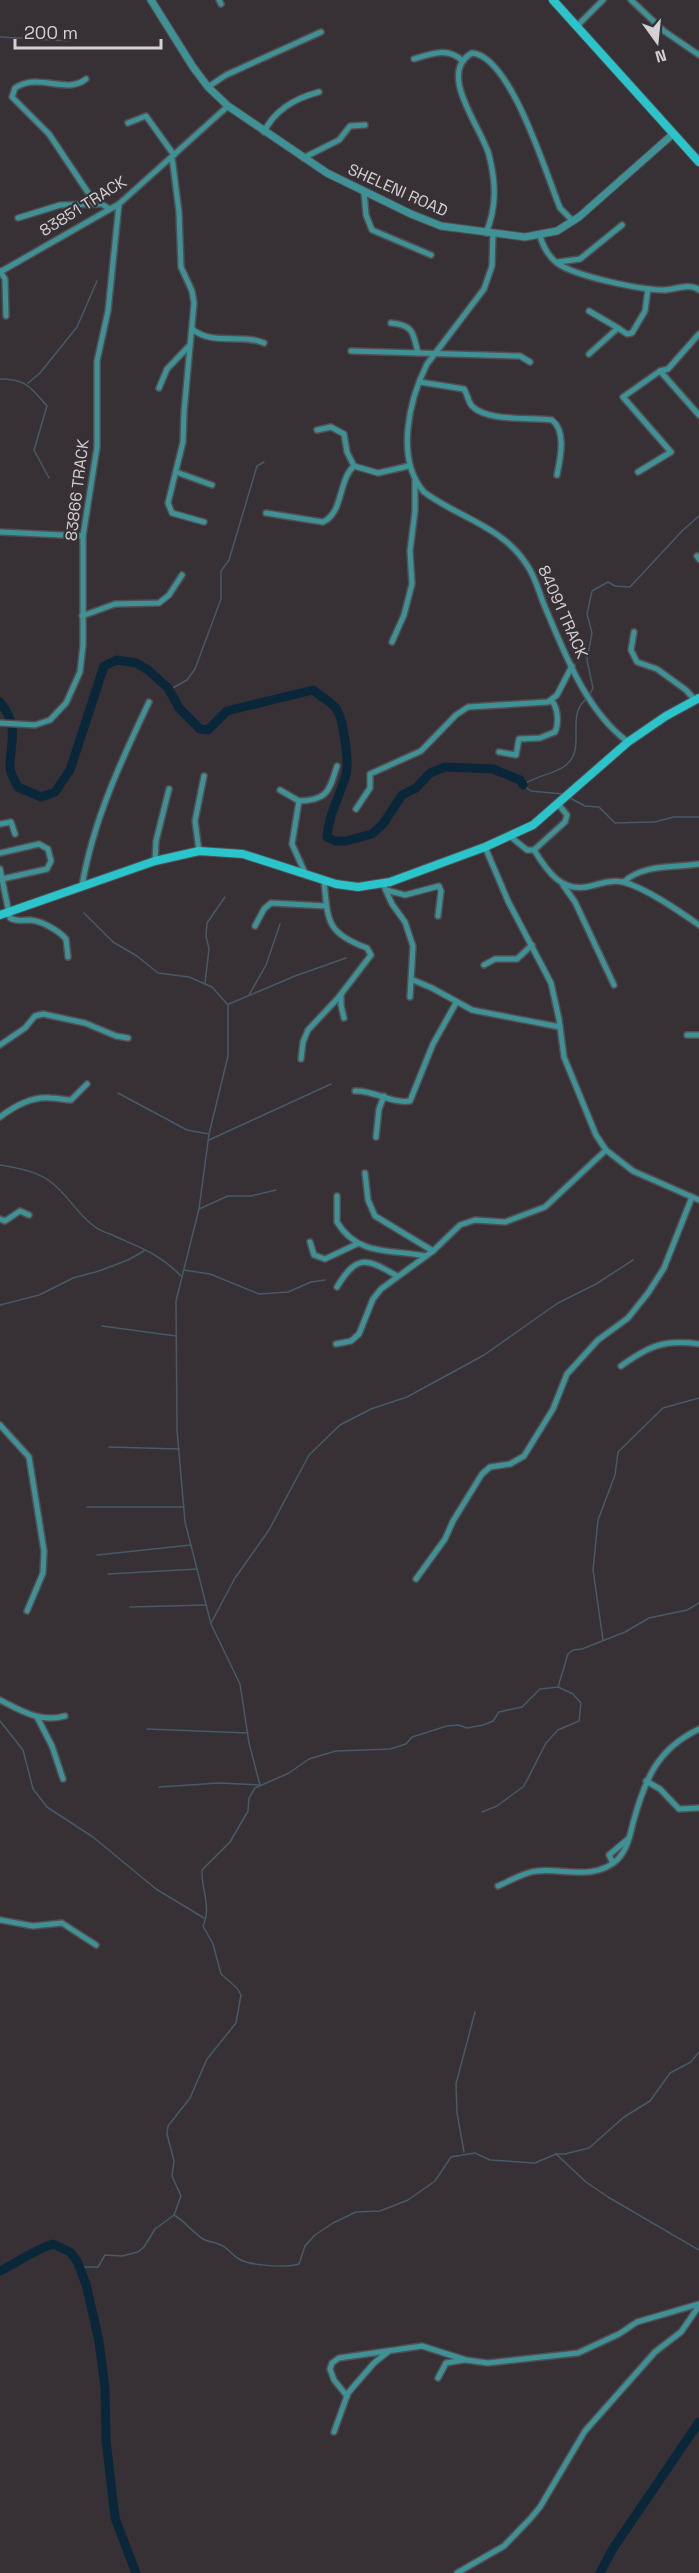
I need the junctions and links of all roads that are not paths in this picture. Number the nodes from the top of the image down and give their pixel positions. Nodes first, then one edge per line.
1 (151, 0) edge
2 (554, 0) edge
3 (603, 0) edge
4 (631, 0) edge
5 (577, 26) junction
6 (321, 32) dead end
7 (699, 55) edge
8 (414, 59) dead end
9 (463, 61) junction
10 (86, 79) dead end
11 (208, 87) junction
12 (319, 92) dead end
13 (228, 106) junction
14 (128, 123) dead end
15 (365, 125) dead end
16 (264, 132) junction
17 (673, 134) junction
18 (173, 156) junction
19 (303, 158) junction
20 (699, 162) edge
21 (364, 192) junction
22 (101, 204) junction
23 (119, 204) junction
24 (108, 208) junction
25 (18, 218) dead end
26 (573, 221) junction
27 (622, 225) dead end
28 (490, 233) junction
29 (540, 236) junction
30 (431, 255) dead end
31 (554, 260) junction
32 (1, 271) edge
33 (648, 289) junction
34 (699, 290) edge
35 (590, 311) dead end
36 (6, 315) dead end
37 (391, 323) dead end
38 (192, 328) junction
39 (618, 328) junction
40 (699, 334) edge
41 (264, 343) dead end
42 (189, 346) junction
43 (351, 351) dead end
44 (418, 353) junction
45 (435, 354) junction
46 (589, 354) dead end
47 (530, 362) dead end
48 (660, 371) junction
49 (420, 382) junction
50 (159, 388) dead end
51 (699, 415) edge
52 (317, 430) dead end
53 (354, 466) junction
54 (409, 466) junction
55 (176, 472) junction
56 (638, 472) dead end
57 (556, 475) dead end
58 (415, 481) junction
59 (213, 485) dead end
60 (266, 513) dead end
61 (204, 522) dead end
62 (0, 532) edge
63 (83, 536) junction
64 (182, 575) dead end
65 (82, 616) junction
66 (634, 632) dead end
67 (392, 642) dead end
68 (572, 666) junction
69 (697, 699) edge
70 (552, 701) junction
71 (149, 702) dead end
72 (0, 723) edge
73 (628, 742) junction
74 (499, 752) dead end
75 (337, 766) dead end
76 (204, 776) dead end
77 (169, 789) dead end
78 (280, 790) dead end
79 (299, 801) junction
80 (561, 804) junction
81 (356, 809) dead end
82 (0, 824) edge
83 (15, 834) dead end
84 (511, 837) junction
85 (485, 847) junction
86 (534, 850) junction
87 (199, 851) junction
88 (0, 853) edge
89 (155, 861) junction
90 (699, 864) edge
91 (0, 869) edge
92 (306, 875) junction
93 (2, 879) junction
94 (324, 881) junction
95 (624, 882) junction
96 (562, 883) junction
97 (82, 886) junction
98 (384, 887) junction
99 (326, 906) junction
100 (4, 913) edge
101 (438, 916) dead end
102 (699, 925) edge
103 (255, 926) dead end
104 (532, 945) junction
105 (68, 957) dead end
106 (484, 965) dead end
107 (413, 980) junction
108 (614, 984) dead end
109 (341, 994) junction
110 (410, 997) dead end
111 (456, 1003) junction
112 (344, 1018) dead end
113 (560, 1027) junction
114 (687, 1035) dead end
115 (699, 1035) edge
116 (128, 1038) dead end
117 (0, 1045) edge
118 (301, 1059) dead end
119 (87, 1084) dead end
120 (356, 1091) dead end
121 (384, 1096) junction
122 (0, 1117) edge
123 (376, 1137) dead end
124 (606, 1150) junction
125 (365, 1173) dead end
126 (337, 1196) dead end
127 (692, 1197) junction
128 (699, 1200) edge
129 (29, 1215) dead end
130 (0, 1219) edge
131 (310, 1242) dead end
132 (357, 1244) junction
133 (433, 1251) junction
134 (426, 1256) junction
135 (397, 1276) junction
136 (337, 1287) dead end
137 (336, 1344) dead end
138 (699, 1344) edge
139 (621, 1366) dead end
140 (0, 1425) edge
141 (416, 1579) dead end
142 (27, 1611) dead end
143 (0, 1700) edge
144 (65, 1716) dead end
145 (37, 1718) junction
146 (699, 1729) edge
147 (63, 1779) dead end
148 (646, 1781) junction
149 (699, 1808) edge
150 (498, 1886) dead end
151 (0, 1920) edge
152 (96, 1945) dead end
153 (699, 2305) edge
154 (389, 2350) junction
155 (466, 2360) junction
156 (438, 2378) dead end
157 (347, 2396) junction
158 (334, 2432) dead end
159 (457, 2573) edge

1 - 11 street, SHELENI ROAD
2 - 5 main road
3 - 5 street
4 - 7 street
5 - 17 main road
6 - 11 street
8 - 9 street
9 - 26 street
9 - 28 street, 84091 TRACK
10 - 22 street
11 - 13 street, SHELENI ROAD
12 - 16 street
13 - 16 street, SHELENI ROAD
13 - 18 street, 83851 TRACK
14 - 18 street
15 - 19 street
16 - 19 street, SHELENI ROAD
17 - 20 main road
17 - 26 street, SHELENI ROAD
18 - 23 street, 83851 TRACK
18 - 38 street
19 - 21 street, SHELENI ROAD
21 - 28 street, SHELENI ROAD
21 - 30 street
22 - 24 street
22 - 25 street
23 - 24 street, 83851 TRACK
23 - 63 street, 83866 TRACK
24 - 32 street, 83851 TRACK
26 - 29 street, SHELENI ROAD
27 - 31 street
28 - 29 street, SHELENI ROAD
28 - 45 street, 84091 TRACK
29 - 31 street
31 - 33 street
32 - 36 street
33 - 34 street
33 - 39 street
35 - 39 street
37 - 44 street
38 - 41 street
38 - 42 street
39 - 46 street
40 - 48 street
42 - 50 street
42 - 55 street
43 - 44 street
44 - 45 street
45 - 47 street
45 - 49 street, 84091 TRACK
48 - 51 street
48 - 56 street
49 - 54 street, 84091 TRACK
49 - 57 street
52 - 53 street
53 - 54 street
53 - 60 street
54 - 58 street, 84091 TRACK
55 - 59 street
55 - 61 street
58 - 67 street
58 - 68 street, 84091 TRACK
62 - 63 street
63 - 65 street, 83866 TRACK
64 - 65 street
65 - 72 street, 83866 TRACK
66 - 69 street
68 - 70 street
68 - 73 street, 84091 TRACK
69 - 73 main road
70 - 74 street
70 - 81 street
71 - 97 street
73 - 80 main road
75 - 79 street
76 - 87 street
77 - 89 street
78 - 79 street
79 - 92 street
80 - 84 main road
80 - 86 street
82 - 83 street
84 - 85 main road
84 - 86 street
85 - 98 main road
85 - 104 street
86 - 96 street
87 - 89 main road
87 - 92 main road
88 - 93 street
89 - 97 main road
90 - 95 street
91 - 93 street
92 - 94 main road
93 - 100 street
94 - 98 main road
94 - 99 street
95 - 96 street
95 - 102 street
96 - 108 street
97 - 100 main road
98 - 101 street
98 - 107 street
99 - 103 street
99 - 109 street
100 - 105 street
104 - 106 street
104 - 113 street
107 - 110 street
107 - 111 street
109 - 112 street
109 - 118 street
111 - 113 street
111 - 121 street
113 - 124 street
114 - 115 street
116 - 117 street
119 - 122 street
120 - 121 street
121 - 123 street
124 - 127 street
124 - 133 street
125 - 133 street
126 - 132 street
127 - 128 street
127 - 141 street
129 - 130 street
131 - 132 street
132 - 134 street
133 - 134 street
134 - 135 street
135 - 136 street
135 - 137 street
138 - 139 street
140 - 142 street
143 - 145 street
144 - 145 street
145 - 147 street
146 - 148 street
148 - 149 street
148 - 150 street
151 - 152 street
153 - 155 street
153 - 159 street
154 - 155 street
154 - 157 street
154 - 157 street
155 - 156 street
157 - 158 street

